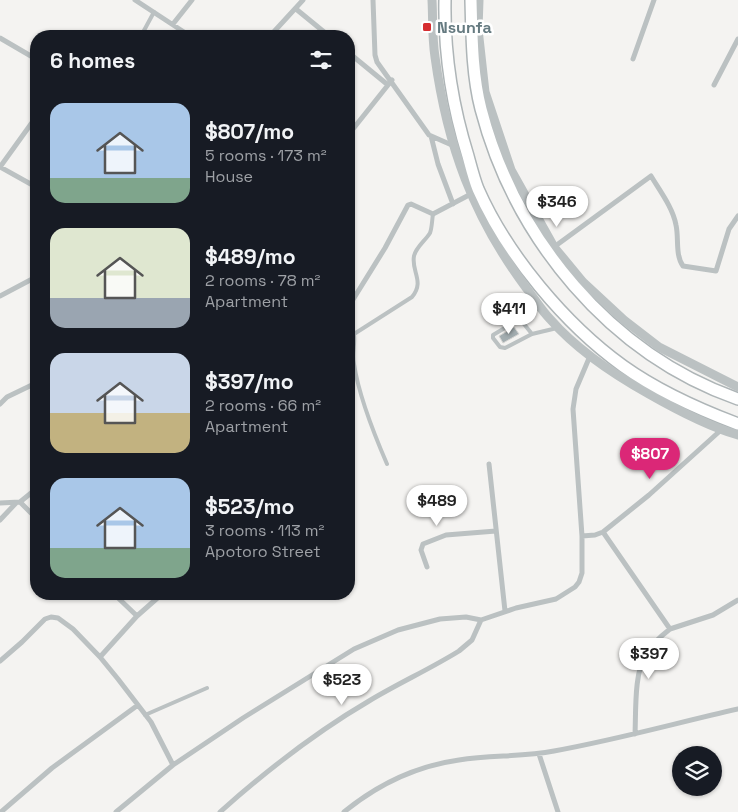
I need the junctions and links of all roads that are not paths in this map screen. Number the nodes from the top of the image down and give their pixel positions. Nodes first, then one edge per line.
1 (135, 0) edge
2 (192, 0) edge
3 (303, 0) edge
4 (373, 0) edge
5 (432, 0) edge
6 (445, 0) edge
7 (471, 0) edge
8 (478, 0) edge
9 (654, 0) edge
10 (296, 10) junction
11 (154, 12) junction
12 (173, 24) junction
13 (144, 30) edge
14 (182, 30) edge
15 (276, 30) edge
16 (321, 30) edge
17 (0, 38) edge
18 (738, 39) edge
19 (30, 56) edge
20 (355, 57) edge
21 (633, 59) dead end
22 (390, 82) junction
23 (714, 85) dead end
24 (30, 126) edge
25 (355, 126) edge
26 (431, 136) junction
27 (454, 146) junction
28 (0, 167) edge
29 (30, 184) edge
30 (471, 194) junction
31 (453, 204) junction
32 (433, 214) junction
33 (738, 216) edge
34 (554, 247) junction
35 (30, 280) edge
36 (530, 293) junction
37 (0, 296) edge
38 (355, 296) edge
39 (520, 319) junction
40 (559, 328) junction
41 (355, 333) edge
42 (532, 334) junction
43 (590, 356) junction
44 (355, 371) edge
45 (30, 386) edge
46 (738, 387) edge
47 (738, 399) edge
48 (0, 404) edge
49 (738, 424) edge
50 (721, 430) junction
51 (738, 435) edge
52 (387, 464) dead end
53 (489, 464) dead end
54 (30, 493) edge
55 (18, 502) junction
56 (0, 503) edge
57 (30, 513) edge
58 (0, 520) edge
59 (496, 530) junction
60 (603, 532) junction
61 (582, 536) junction
62 (427, 568) dead end
63 (120, 600) edge
64 (155, 600) edge
65 (738, 600) edge
66 (505, 611) junction
67 (137, 616) junction
68 (482, 620) junction
69 (670, 629) junction
70 (100, 656) junction
71 (0, 660) edge
72 (207, 688) dead end
73 (138, 705) junction
74 (738, 711) edge
75 (145, 715) junction
76 (635, 734) junction
77 (539, 754) junction
78 (173, 765) junction
79 (1, 812) edge
80 (116, 812) edge
81 (220, 812) edge
82 (344, 812) edge
83 (558, 812) edge

1 - 11 street
2 - 12 street
3 - 10 street
4 - 22 street
5 - 27 street
6 - 49 main road
7 - 47 main road
8 - 34 street
9 - 21 street
10 - 15 street
10 - 16 street
11 - 12 street
11 - 13 lane
12 - 14 street
17 - 19 street
18 - 23 street
20 - 22 street
22 - 25 street
22 - 26 street
24 - 28 street
26 - 27 street
26 - 31 street
27 - 30 street
28 - 29 street
30 - 31 street
30 - 36 street
31 - 32 street
32 - 38 street
32 - 41 lane
33 - 34 street
34 - 46 street
35 - 37 street
36 - 39 lane
36 - 40 street
39 - 42 lane
39 - 42 lane
40 - 42 lane
40 - 43 street
43 - 50 street
43 - 61 street
44 - 52 lane
45 - 48 street
50 - 51 street
50 - 60 street
53 - 59 street
54 - 55 street
55 - 56 street
55 - 57 street
55 - 58 street
59 - 62 street
59 - 66 street
60 - 61 street
60 - 69 street
61 - 66 street
63 - 67 street
64 - 67 street
65 - 69 street
66 - 68 street
67 - 70 street
68 - 78 street
68 - 81 street
69 - 76 street
70 - 71 street
70 - 73 street
72 - 75 lane
73 - 75 street
73 - 79 street
74 - 76 street
75 - 78 street
76 - 77 street
77 - 82 street
77 - 83 street
78 - 80 street

